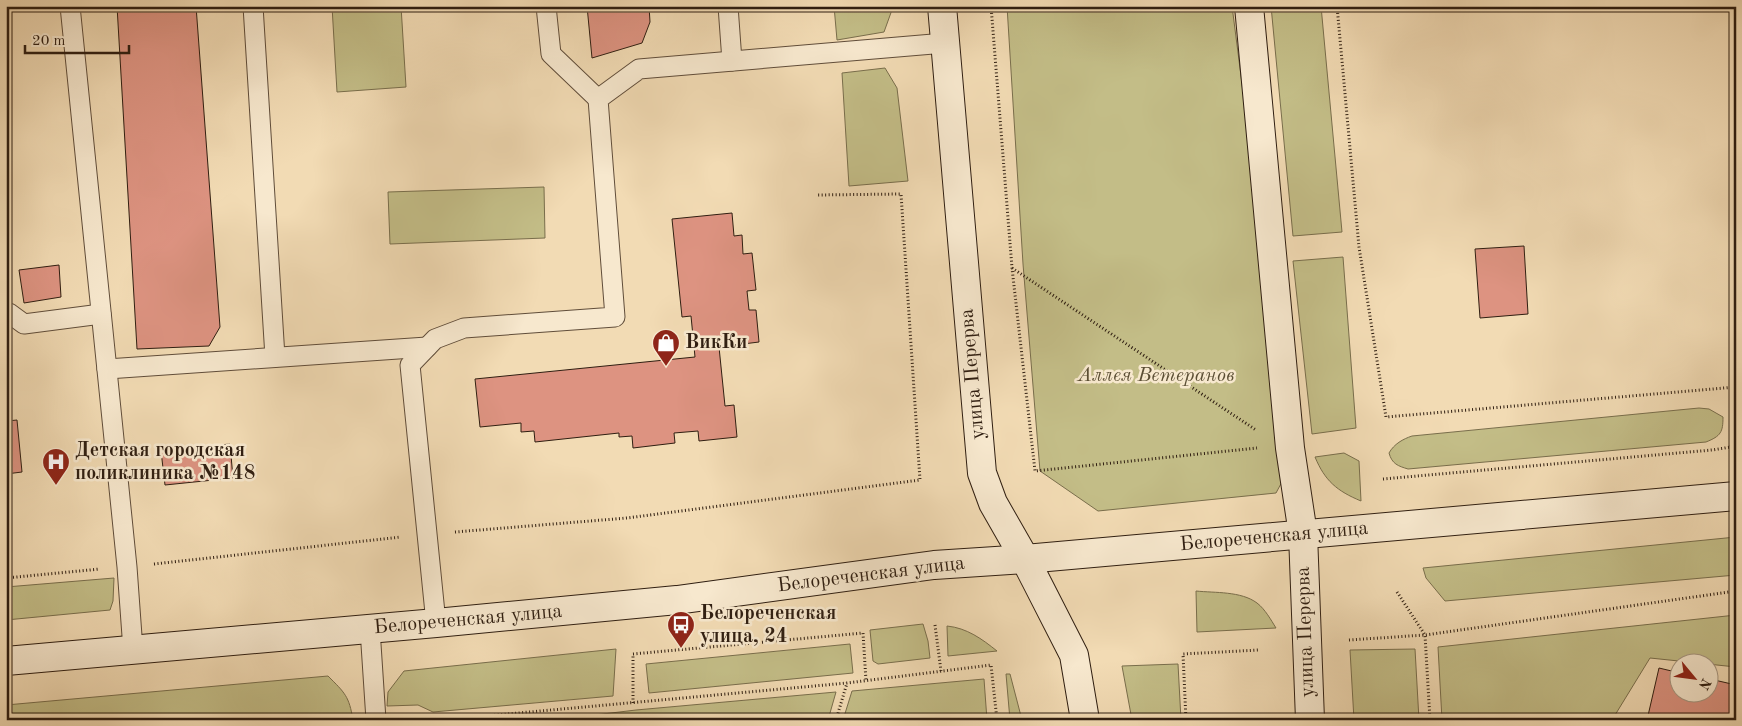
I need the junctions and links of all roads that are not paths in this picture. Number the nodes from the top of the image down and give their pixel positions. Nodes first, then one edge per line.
1 (70, 6) edge
2 (253, 6) edge
3 (546, 6) edge
4 (728, 6) edge
5 (942, 6) edge
6 (1249, 6) edge
7 (945, 44) junction
8 (732, 61) junction
9 (598, 98) junction
10 (6, 313) edge
11 (101, 314) junction
12 (427, 347) junction
13 (275, 358) junction
14 (107, 369) junction
15 (1730, 491) edge
16 (1302, 534) junction
17 (1025, 559) junction
18 (436, 623) junction
19 (370, 629) junction
20 (133, 650) junction
21 (6, 661) edge
22 (376, 720) edge
23 (1085, 720) edge
24 (1310, 720) edge

1 - 11 lane
2 - 13 lane
3 - 9 lane
4 - 8 lane
5 - 7 main road, улица Перерва
6 - 16 main road, улица Перерва
7 - 8 lane
7 - 17 main road, улица Перерва
8 - 9 lane
9 - 12 lane
10 - 11 lane
11 - 14 lane
12 - 13 lane
12 - 18 lane
13 - 14 lane
14 - 20 lane
15 - 16 main road, Белореченская улица
16 - 17 main road, Белореченская улица
16 - 24 main road, улица Перерва
17 - 18 main road, Белореченская улица
17 - 23 main road, улица Перерва
18 - 19 main road, Белореченская улица
19 - 20 main road, Белореченская улица
19 - 22 lane
20 - 21 main road, Белореченская улица

